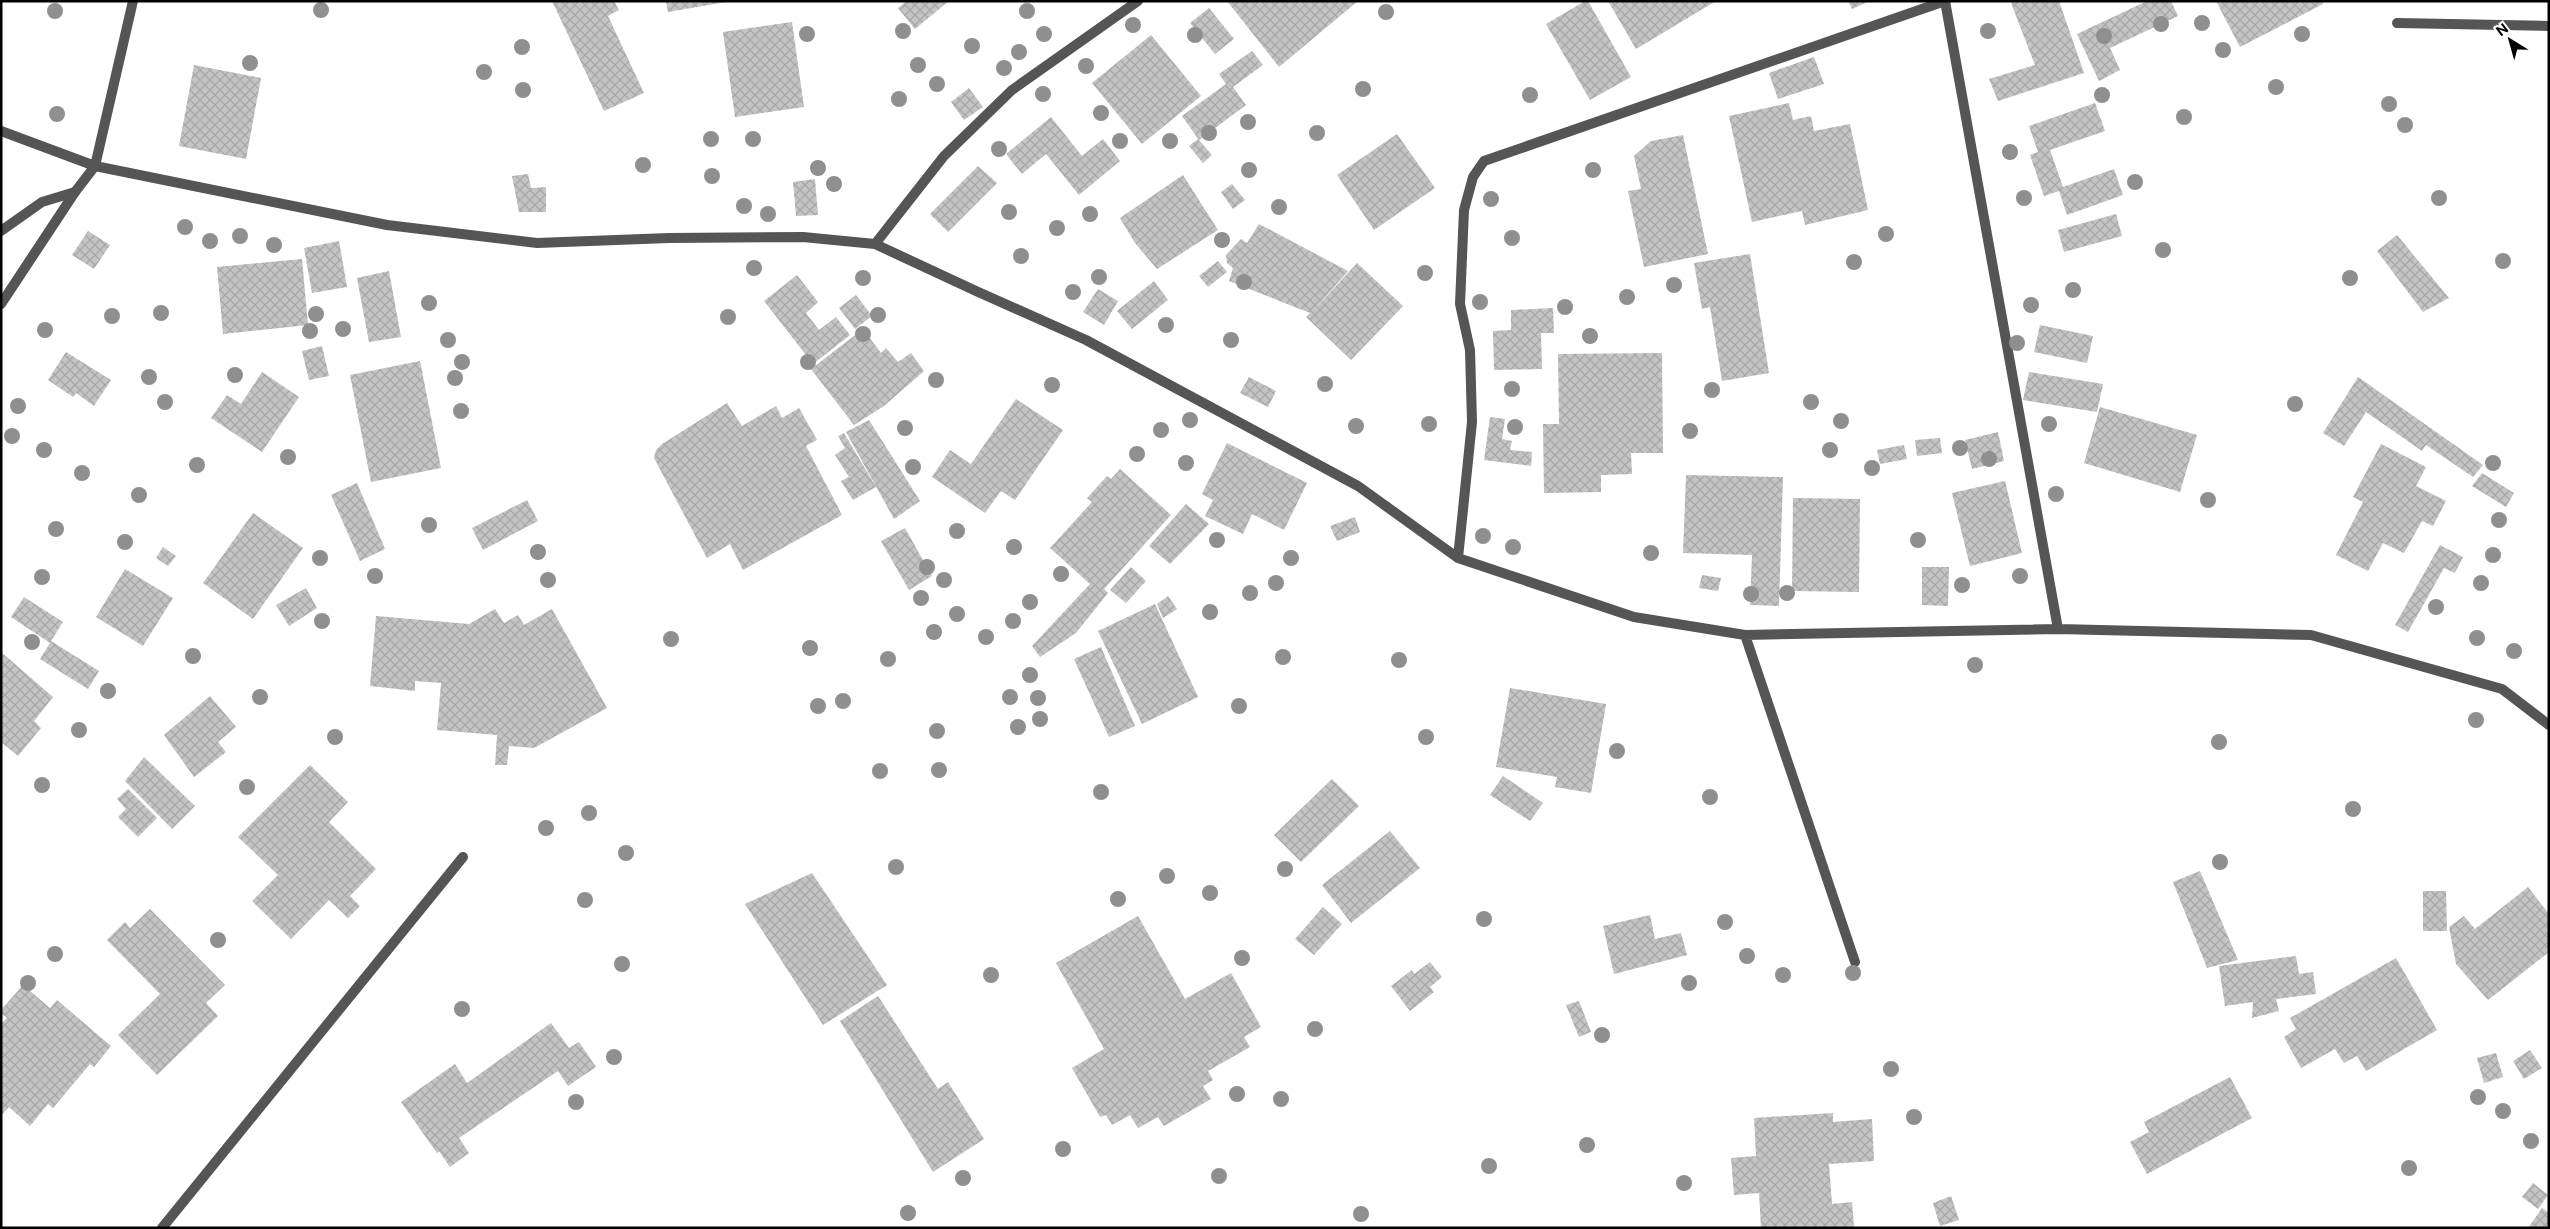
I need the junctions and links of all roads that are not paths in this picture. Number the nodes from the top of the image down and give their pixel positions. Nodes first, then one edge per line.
1 (133, 1) edge
2 (1138, 1) edge
3 (2397, 23) dead end
4 (2549, 26) edge
5 (1, 131) edge
6 (95, 166) junction
7 (75, 192) junction
8 (1, 231) edge
9 (875, 244) junction
10 (1, 304) edge
11 (1458, 558) junction
12 (2058, 629) junction
13 (1745, 635) junction
14 (2549, 725) edge
15 (463, 858) dead end
16 (1855, 962) dead end
17 (162, 1228) edge

1 - 6 street
2 - 9 street
3 - 4 street
5 - 6 street
6 - 7 street
6 - 9 street
7 - 8 street
7 - 10 street
9 - 11 street
11 - 12 street
11 - 13 street
12 - 13 street
12 - 14 street
13 - 16 street
15 - 17 street

